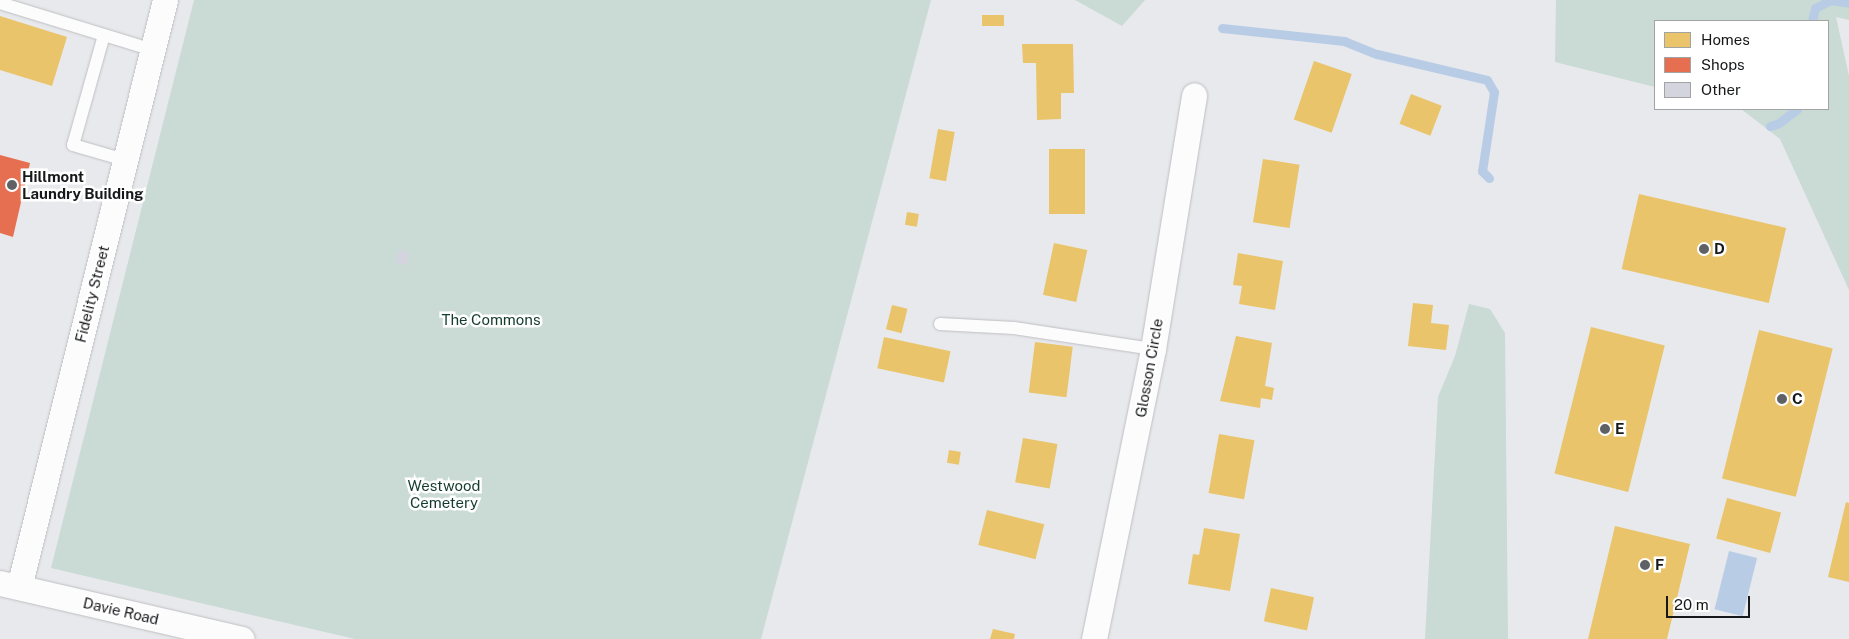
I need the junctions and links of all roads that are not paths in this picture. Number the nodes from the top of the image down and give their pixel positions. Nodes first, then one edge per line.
1 (165, 0) edge
2 (0, 3) edge
3 (104, 35) junction
4 (153, 50) junction
5 (1194, 95) dead end
6 (125, 160) junction
7 (940, 324) dead end
8 (1153, 349) junction
9 (9, 585) edge
10 (242, 639) edge
11 (1094, 639) edge

1 - 4 street, Fidelity Street
2 - 3 lane
3 - 4 lane
3 - 6 lane
4 - 6 street, Fidelity Street
5 - 8 street, Glosson Circle
6 - 9 street, Fidelity Street
7 - 8 lane
8 - 11 street, Glosson Circle
9 - 10 street, Davie Road

